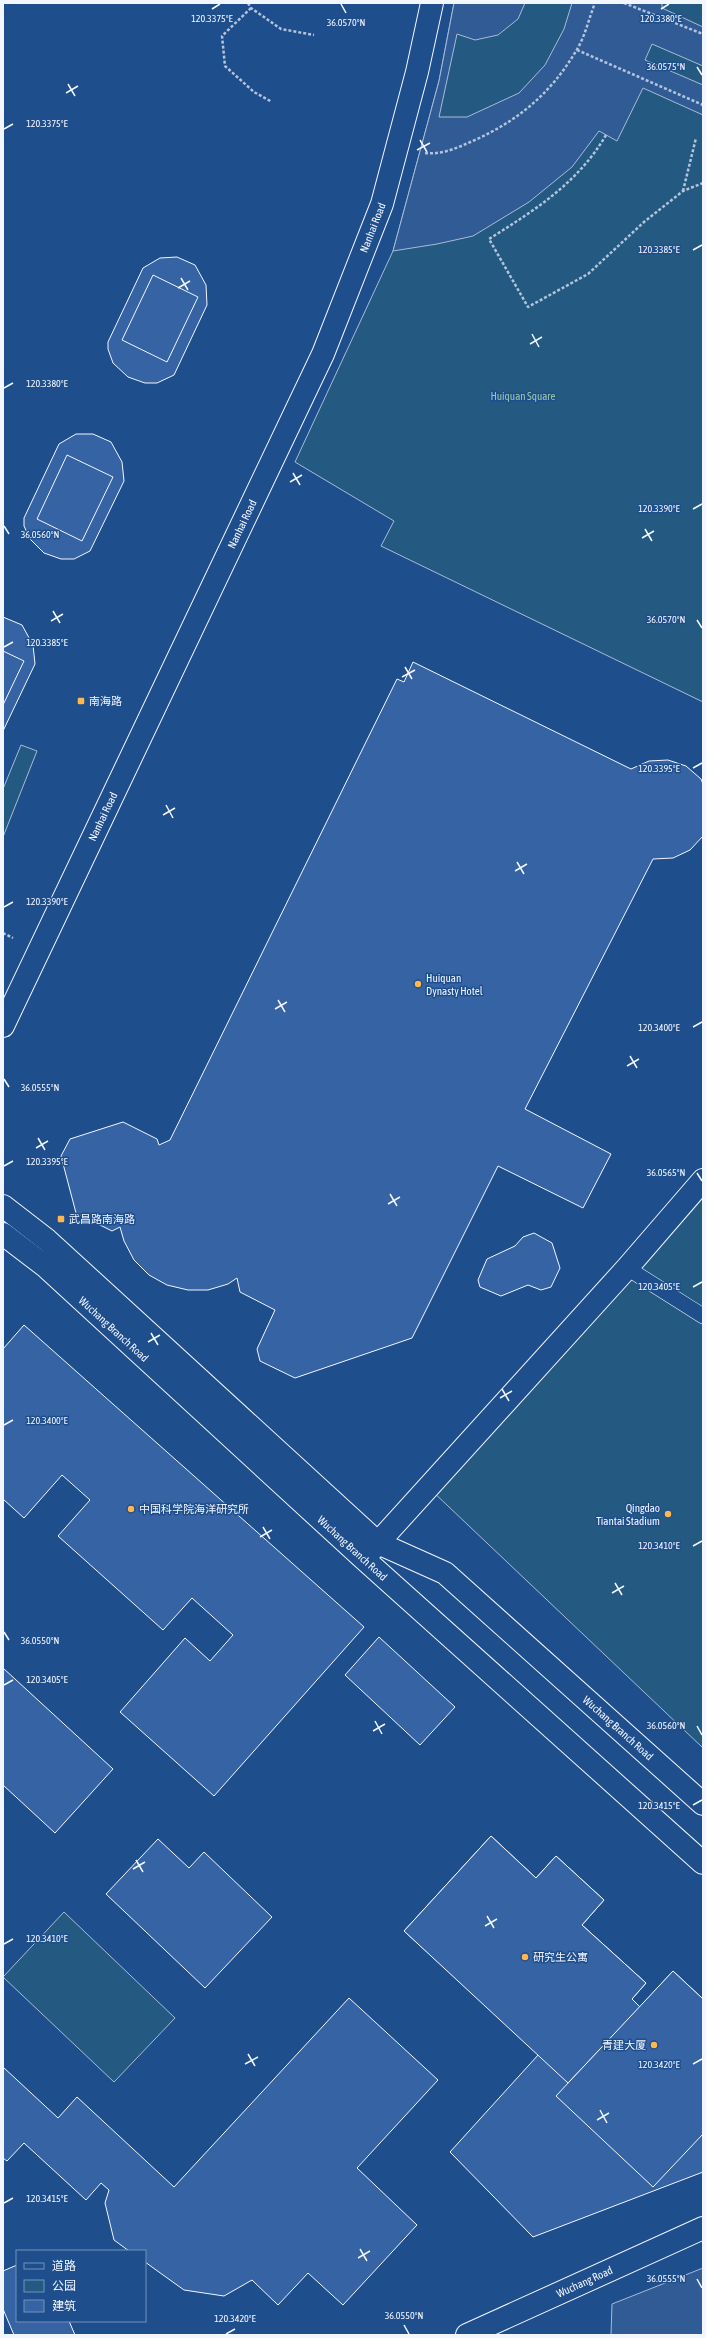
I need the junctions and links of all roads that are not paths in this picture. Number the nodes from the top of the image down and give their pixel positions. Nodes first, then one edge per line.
1 (432, 3) edge
2 (3, 1026) edge
3 (703, 1180) edge
4 (3, 1206) edge
5 (3, 1234) edge
6 (627, 1268) junction
7 (703, 1316) edge
8 (371, 1551) junction
9 (703, 1804) edge
10 (703, 1863) edge
11 (703, 2228) edge
12 (467, 2335) edge

1 - 2 street, Nanhai Road
3 - 6 street
4 - 8 street, Wuchang Branch Road
5 - 8 street, Wuchang Branch Road
6 - 7 lane
6 - 8 street
8 - 9 street, Wuchang Branch Road
8 - 10 street, Wuchang Branch Road
11 - 12 street, Wuchang Road

